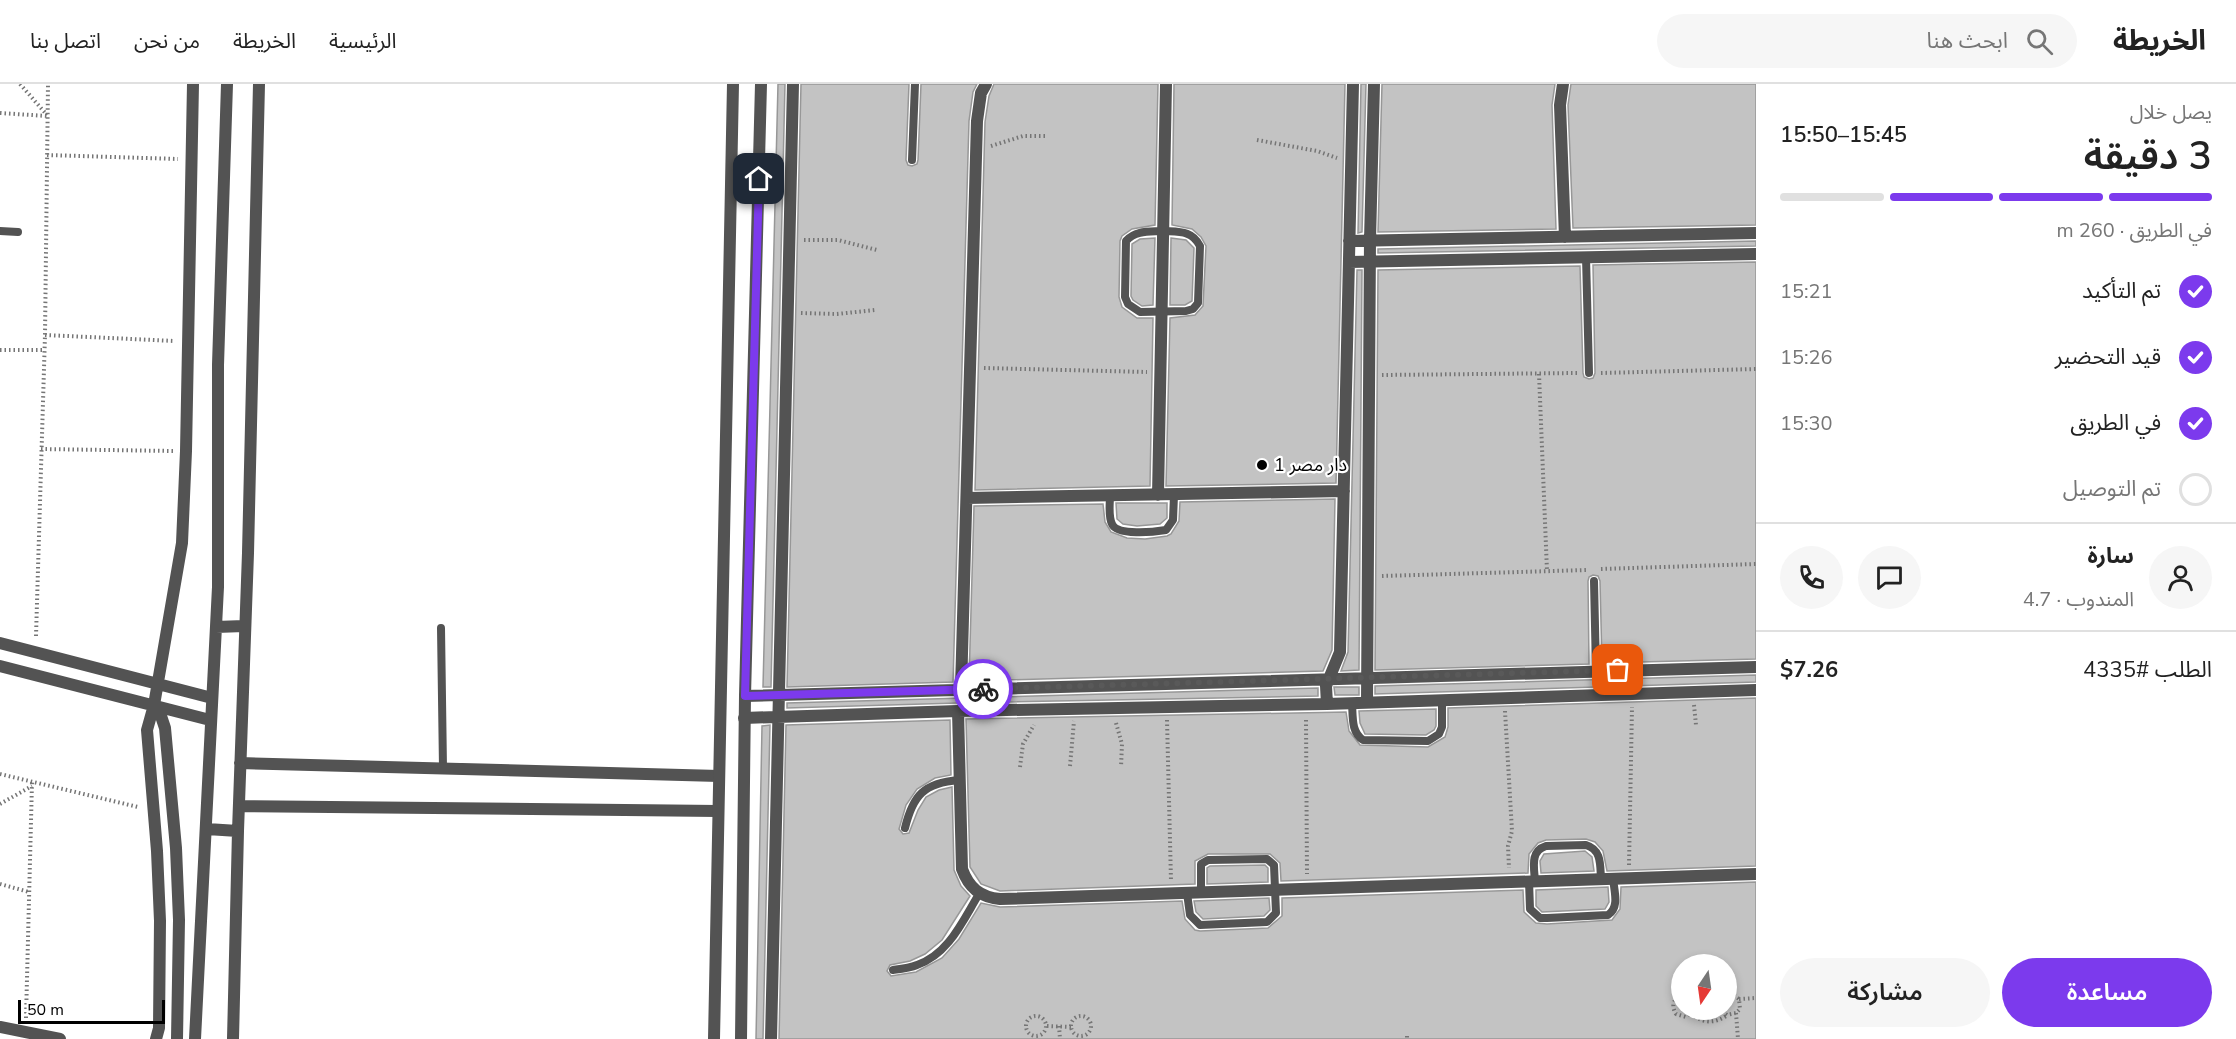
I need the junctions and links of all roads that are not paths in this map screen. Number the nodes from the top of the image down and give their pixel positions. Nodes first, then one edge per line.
1 (193, 84) edge
2 (227, 84) edge
3 (259, 84) edge
4 (733, 84) edge
5 (761, 84) edge
6 (793, 84) edge
7 (915, 84) edge
8 (986, 84) edge
9 (1166, 84) edge
10 (1353, 84) edge
11 (1374, 84) edge
12 (1563, 84) edge
13 (912, 160) dead end
14 (0, 231) edge
15 (1163, 231) junction
16 (18, 232) dead end
17 (1756, 233) edge
18 (1565, 237) junction
19 (1370, 240) junction
20 (1349, 241) junction
21 (1756, 254) edge
22 (1586, 257) junction
23 (1370, 261) junction
24 (1349, 262) junction
25 (1161, 312) junction
26 (1589, 373) road end
27 (1344, 491) junction
28 (1110, 495) junction
29 (1158, 495) junction
30 (1174, 495) junction
31 (967, 498) junction
32 (1594, 580) dead end
33 (244, 626) junction
34 (216, 627) junction
35 (441, 628) dead end
36 (0, 643) edge
37 (0, 666) edge
38 (1756, 667) edge
39 (1596, 671) junction
40 (1367, 677) junction
41 (1330, 678) junction
42 (158, 684) junction
43 (962, 689) junction
44 (1756, 690) edge
45 (780, 695) junction
46 (745, 696) junction
47 (212, 698) junction
48 (1442, 700) junction
49 (1367, 702) junction
50 (1352, 703) junction
51 (1327, 704) junction
52 (154, 705) junction
53 (958, 711) junction
54 (779, 717) junction
55 (744, 718) junction
56 (210, 720) junction
57 (240, 763) junction
58 (443, 768) junction
59 (719, 776) junction
60 (959, 780) junction
61 (239, 806) junction
62 (718, 811) junction
63 (905, 828) dead end
64 (207, 829) junction
65 (238, 831) junction
66 (1756, 874) edge
67 (1607, 878) junction
68 (1532, 881) junction
69 (1275, 890) junction
70 (1201, 892) junction
71 (1187, 893) junction
72 (979, 894) junction
73 (893, 970) dead end
74 (0, 1027) edge
75 (60, 1039) edge
76 (156, 1039) edge
77 (177, 1039) edge
78 (195, 1039) edge
79 (233, 1039) edge
80 (714, 1039) edge
81 (741, 1039) edge
82 (771, 1039) edge

1 - 42 street
2 - 34 street
3 - 33 street
4 - 59 street
5 - 46 street
6 - 45 street
7 - 13 lane
8 - 31 street
9 - 15 street
10 - 20 street
11 - 19 street
12 - 18 street
14 - 16 lane
15 - 25 street
15 - 25 lane
15 - 25 lane
17 - 18 street
18 - 19 street
19 - 20 street
19 - 23 street
20 - 24 street
21 - 22 street
22 - 23 street
22 - 26 lane
23 - 24 street
23 - 40 street
24 - 27 street
25 - 29 street
27 - 30 street
27 - 41 street
28 - 29 street
28 - 30 lane
28 - 31 street
29 - 30 street
31 - 43 street
32 - 39 lane
33 - 34 street
33 - 57 street
34 - 47 street
35 - 58 lane
36 - 42 street
37 - 52 street
38 - 39 street
39 - 40 street
40 - 41 street
40 - 49 street
41 - 43 street
41 - 51 street
42 - 47 street
42 - 52 street
43 - 45 street
44 - 48 street
45 - 46 street
45 - 54 street
46 - 55 street
47 - 56 street
48 - 49 street
48 - 50 lane
49 - 50 street
50 - 51 street
51 - 53 street
52 - 56 street
52 - 76 street
52 - 77 street
53 - 54 street
53 - 60 street
54 - 55 street
54 - 82 street
55 - 81 street
56 - 64 street
57 - 58 street
57 - 61 street
58 - 59 street
59 - 62 street
60 - 63 lane
60 - 72 street
61 - 62 street
61 - 65 street
62 - 80 street
64 - 65 street
64 - 78 street
65 - 79 street
66 - 67 street
67 - 68 street
67 - 68 lane
67 - 68 lane
68 - 69 street
69 - 70 street
69 - 70 lane
69 - 71 lane
70 - 71 street
71 - 72 street
72 - 73 lane
74 - 75 street

